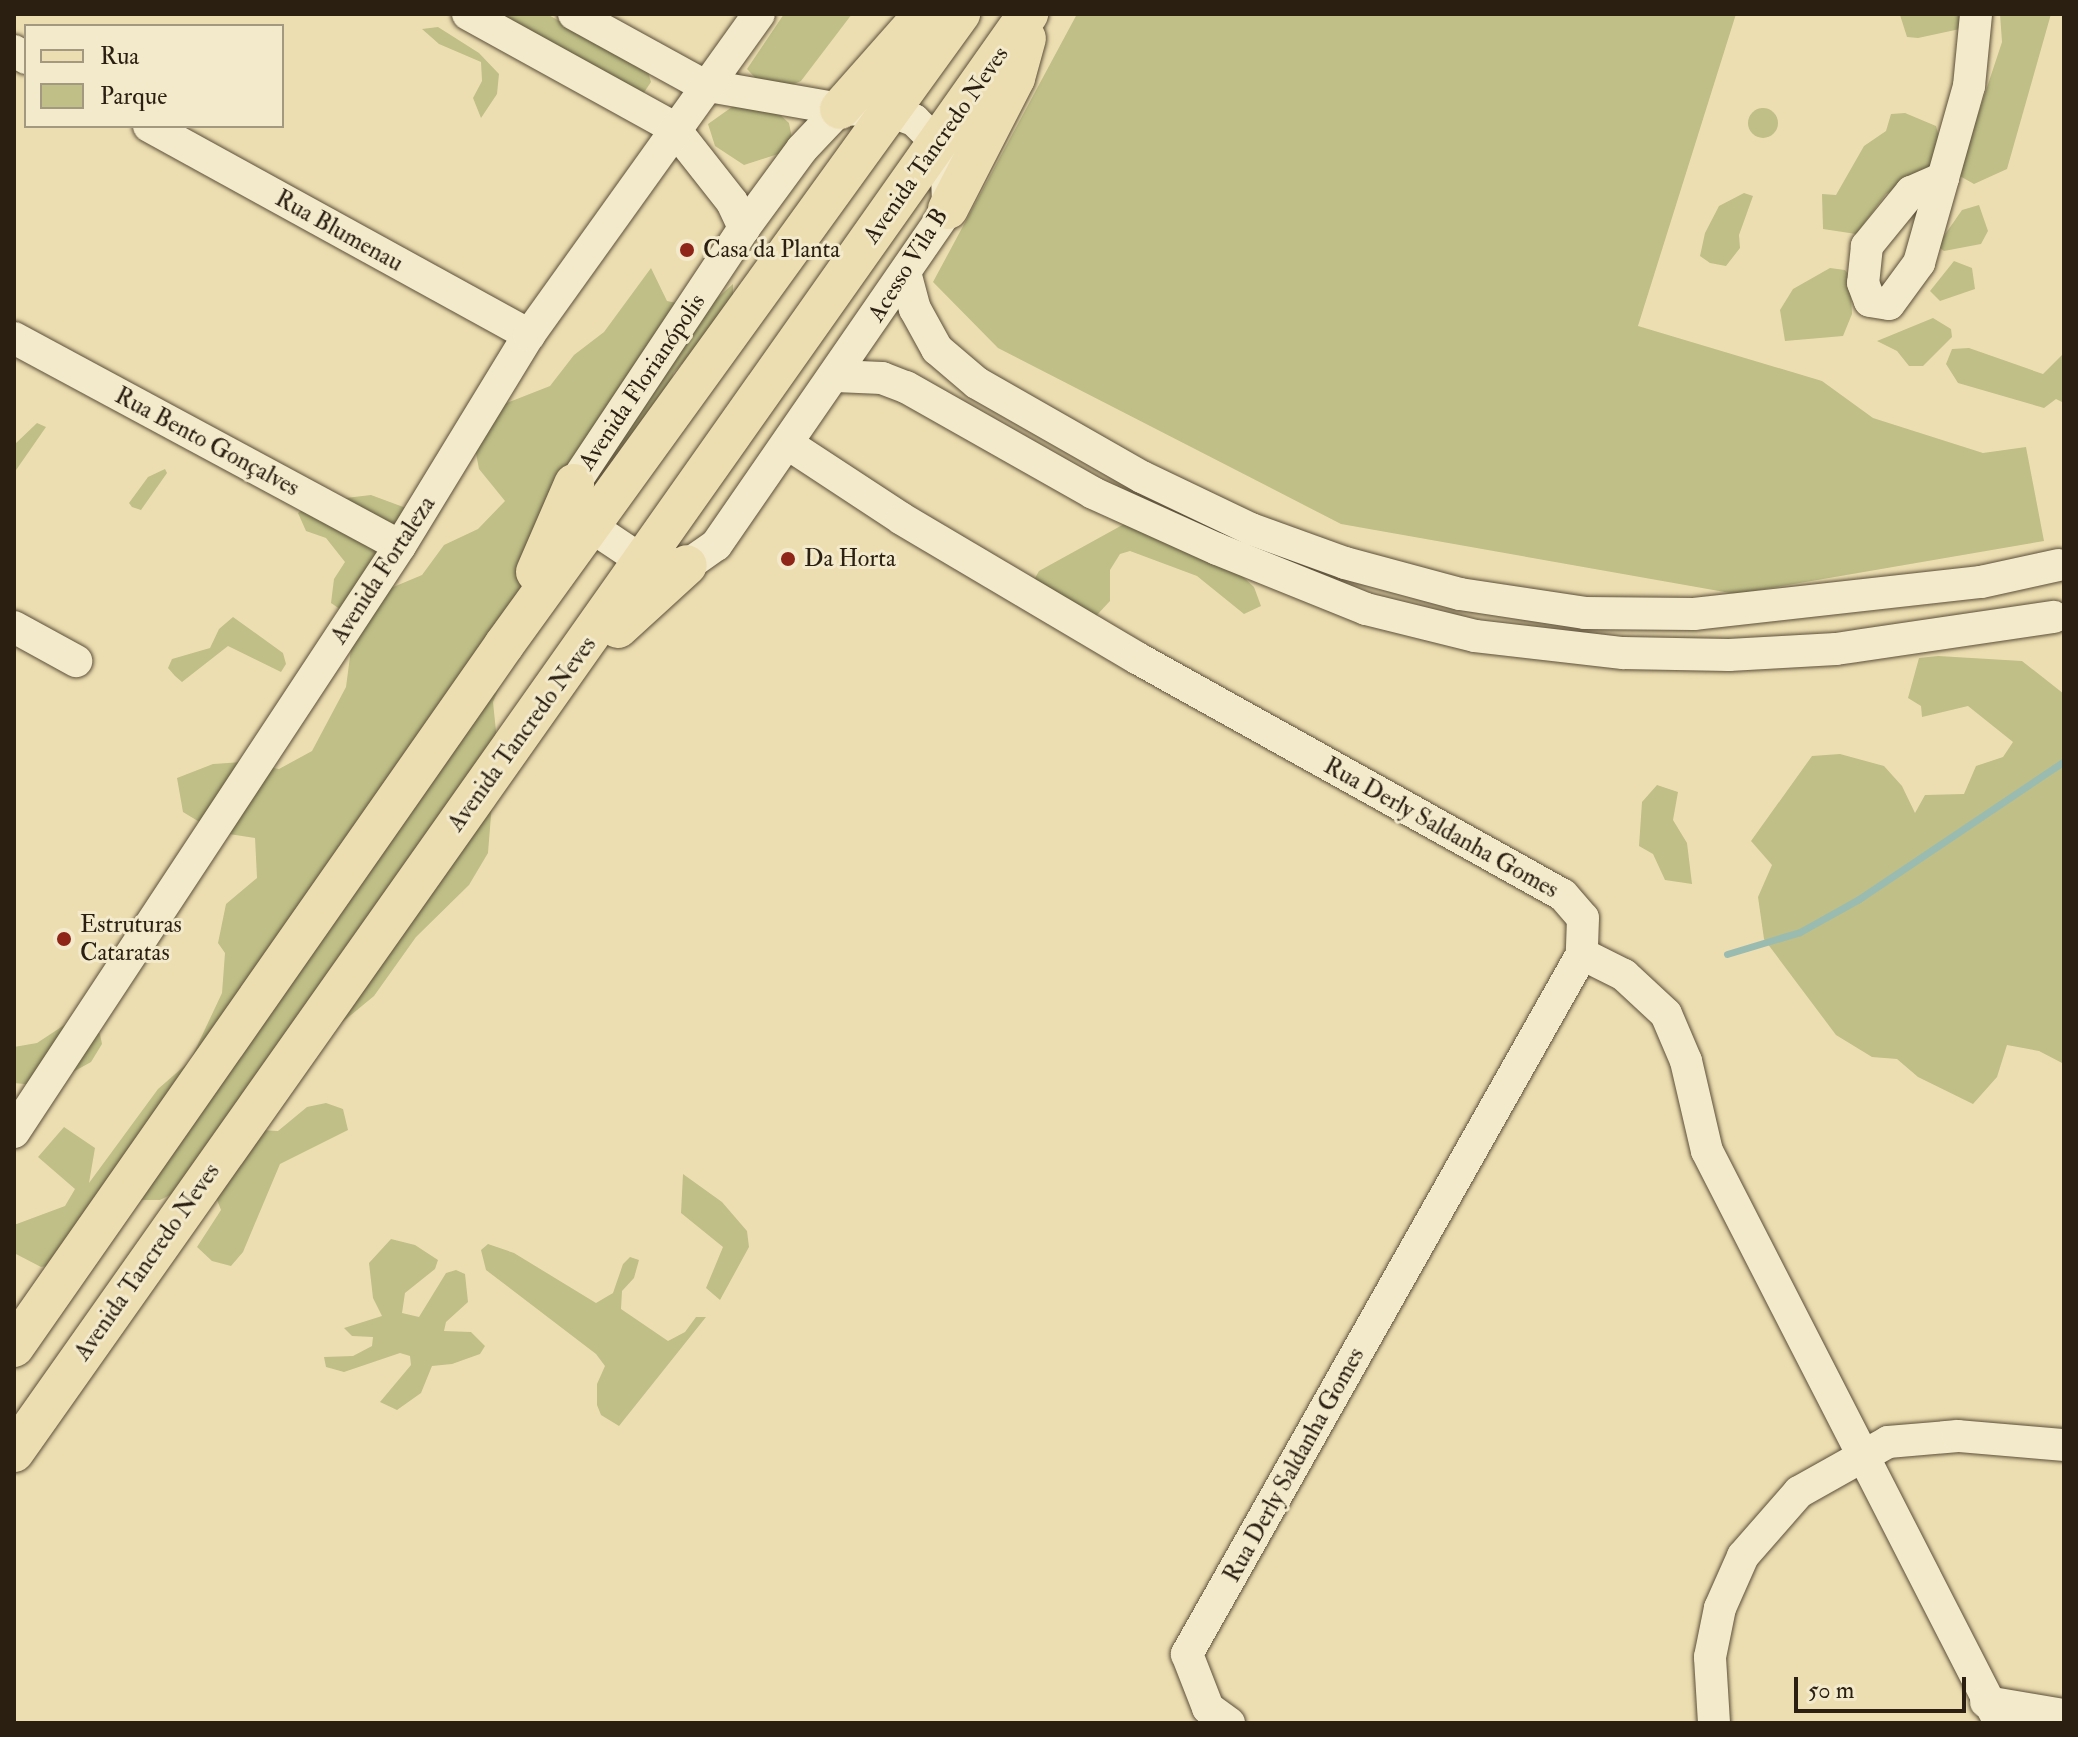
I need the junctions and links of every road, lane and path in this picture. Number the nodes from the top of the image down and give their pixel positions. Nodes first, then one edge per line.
1 (468, 14) edge
2 (574, 14) edge
3 (759, 14) edge
4 (924, 14) edge
5 (960, 14) edge
6 (1030, 14) edge
7 (1976, 14) edge
8 (703, 85) junction
9 (840, 109) junction
10 (889, 111) junction
11 (673, 127) junction
12 (153, 128) edge
13 (938, 144) junction
14 (1943, 178) dead end
15 (948, 209) junction
16 (744, 228) junction
17 (906, 276) junction
18 (529, 335) junction
19 (14, 338) edge
20 (836, 376) junction
21 (788, 444) junction
22 (574, 484) junction
23 (590, 526) junction
24 (400, 546) junction
25 (644, 562) junction
26 (687, 565) junction
27 (14, 627) edge
28 (504, 645) junction
29 (76, 661) dead end
30 (565, 676) junction
31 (1582, 954) junction
32 (14, 1132) edge
33 (14, 1347) edge
34 (2064, 1445) edge
35 (14, 1452) edge
36 (1859, 1457) junction
37 (1993, 1713) edge
38 (2064, 1715) edge
39 (1229, 1723) edge
40 (1714, 1723) edge

1 - 11 street
2 - 8 street
3 - 8 street, Avenida Fortaleza
4 - 9 main road
5 - 10 main road
6 - 13 main road, Avenida Tancredo Neves
6 - 15 main road
7 - 14 street
8 - 9 street
8 - 11 street, Avenida Fortaleza
9 - 10 street
9 - 16 street, Avenida Florianópolis
10 - 13 street
10 - 23 main road
11 - 16 street
11 - 18 street, Avenida Fortaleza
12 - 18 street, Rua Blumenau
13 - 15 street, Acesso Vila B
13 - 25 main road, Avenida Tancredo Neves
15 - 17 street, Acesso Vila B
16 - 22 street, Avenida Florianópolis
17 - 20 street, Acesso Vila B
17 - 20 street
18 - 24 street, Avenida Fortaleza
19 - 24 street, Rua Bento Gonçalves
20 - 21 street, Acesso Vila B
21 - 26 street, Acesso Vila B
21 - 31 street, Rua Derly Saldanha Gomes
22 - 23 street, Avenida Florianópolis
22 - 28 main road
23 - 25 street
23 - 28 main road
24 - 32 street, Avenida Fortaleza
25 - 26 street
25 - 30 main road, Avenida Tancredo Neves
26 - 30 main road
27 - 29 street
28 - 33 main road
30 - 35 main road, Avenida Tancredo Neves
31 - 36 street
31 - 39 street, Rua Derly Saldanha Gomes
34 - 36 street
36 - 37 street
36 - 40 street
37 - 38 street

